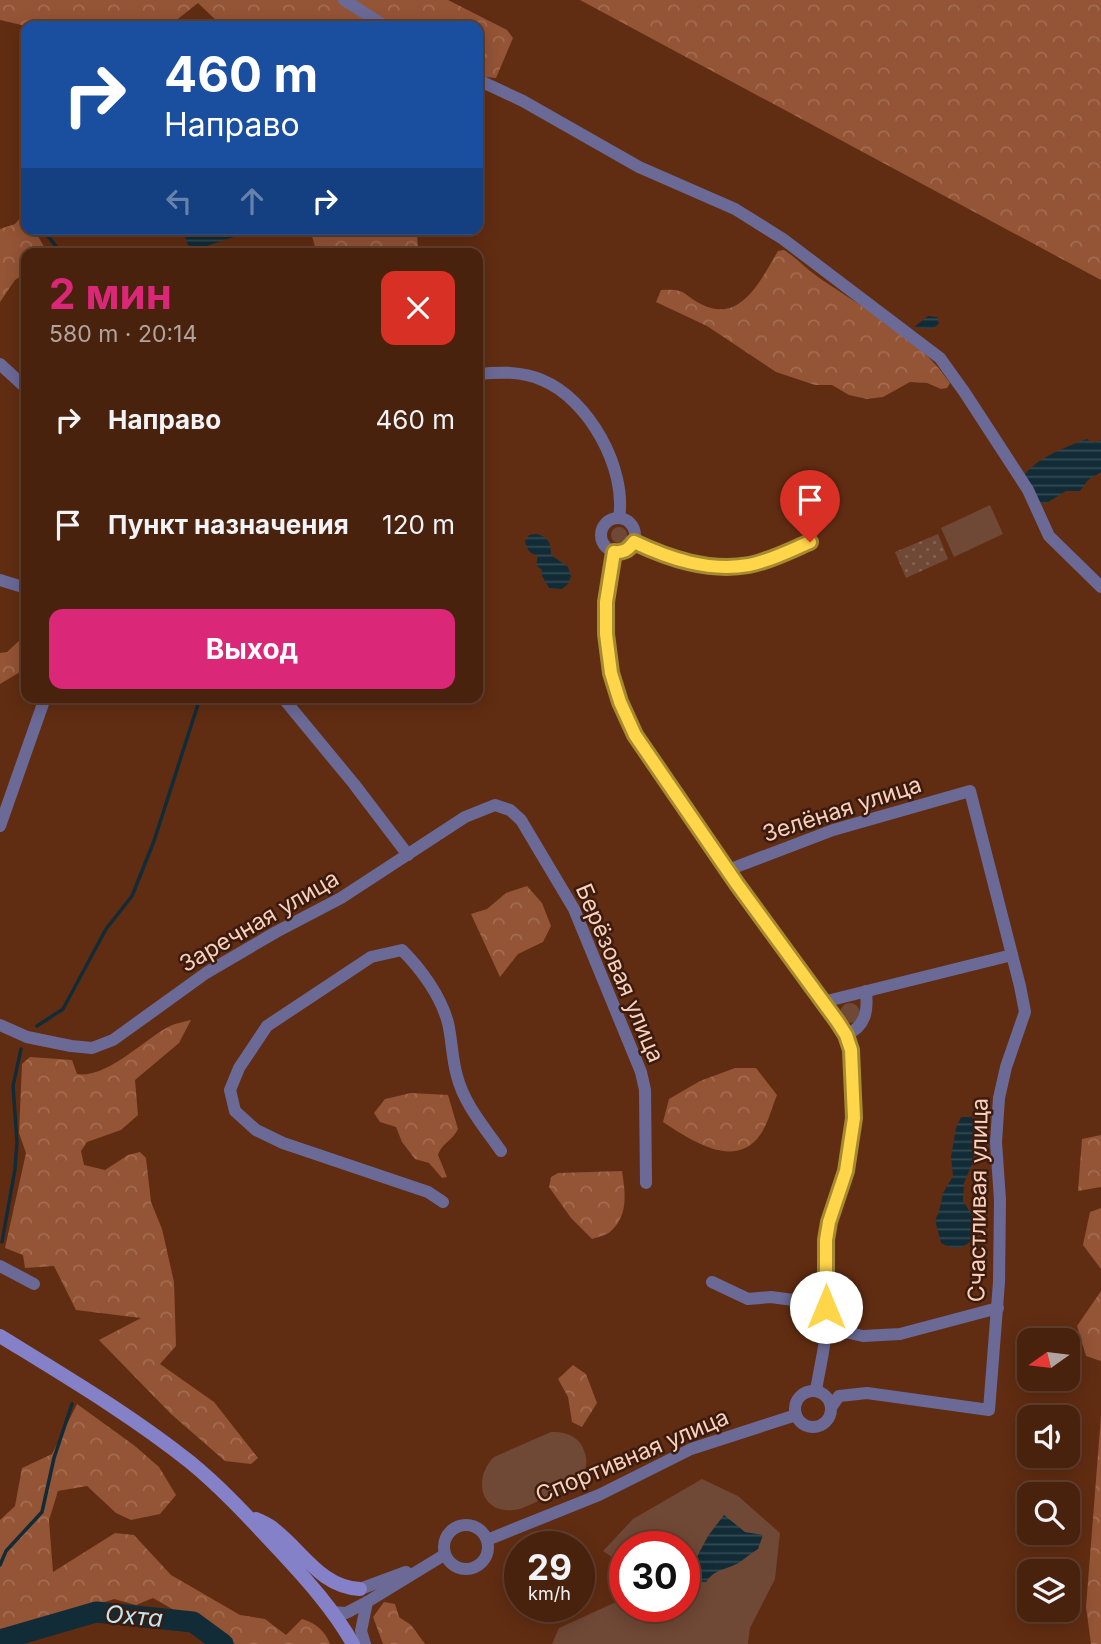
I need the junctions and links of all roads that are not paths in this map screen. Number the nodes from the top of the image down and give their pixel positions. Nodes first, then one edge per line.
1 (344, 0) edge
2 (377, 21) edge
3 (483, 82) edge
4 (1, 364) edge
5 (483, 374) edge
6 (21, 383) edge
7 (619, 518) junction
8 (634, 542) junction
9 (810, 542) dead end
10 (614, 552) junction
11 (0, 580) edge
12 (21, 586) edge
13 (1101, 587) edge
14 (43, 703) edge
15 (287, 703) edge
16 (970, 791) joint
17 (4, 804) edge
18 (495, 805) joint
19 (0, 826) edge
20 (408, 855) junction
21 (728, 870) junction
22 (1012, 955) junction
23 (866, 991) junction
24 (823, 1002) junction
25 (0, 1025) edge
26 (846, 1035) junction
27 (501, 1151) dead end
28 (646, 1183) dead end
29 (443, 1202) dead end
30 (0, 1266) edge
31 (712, 1282) dead end
32 (34, 1284) dead end
33 (998, 1308) junction
34 (826, 1328) junction
35 (0, 1336) edge
36 (816, 1391) junction
37 (831, 1406) junction
38 (796, 1415) junction
39 (245, 1513) junction
40 (487, 1540) junction
41 (438, 1559) junction
42 (363, 1596) junction
43 (331, 1612) junction
44 (353, 1644) edge
45 (365, 1644) edge

1 - 2 street
3 - 13 street
4 - 6 street
5 - 7 street
7 - 8 street
7 - 10 street
8 - 9 street
8 - 10 street
10 - 21 street
11 - 12 street
14 - 17 street
15 - 20 street
16 - 21 street, Зелёная улица
16 - 22 street, Счастливая улица
17 - 19 street
18 - 20 street, Заречная улица
18 - 28 street, Берёзовая улица
20 - 25 street, Заречная улица
21 - 24 street
22 - 23 street
22 - 33 street, Счастливая улица
23 - 24 street
23 - 26 street
24 - 26 street
26 - 34 street
27 - 29 street
30 - 32 street
31 - 34 street
33 - 34 street
33 - 37 street, Счастливая улица
34 - 36 street
35 - 39 main road
36 - 37 street
36 - 38 street
37 - 38 street
38 - 40 street, Спортивная улица
39 - 42 main road
39 - 43 main road
40 - 41 street
40 - 41 street
41 - 42 street
42 - 43 main road
42 - 45 street
43 - 44 main road

